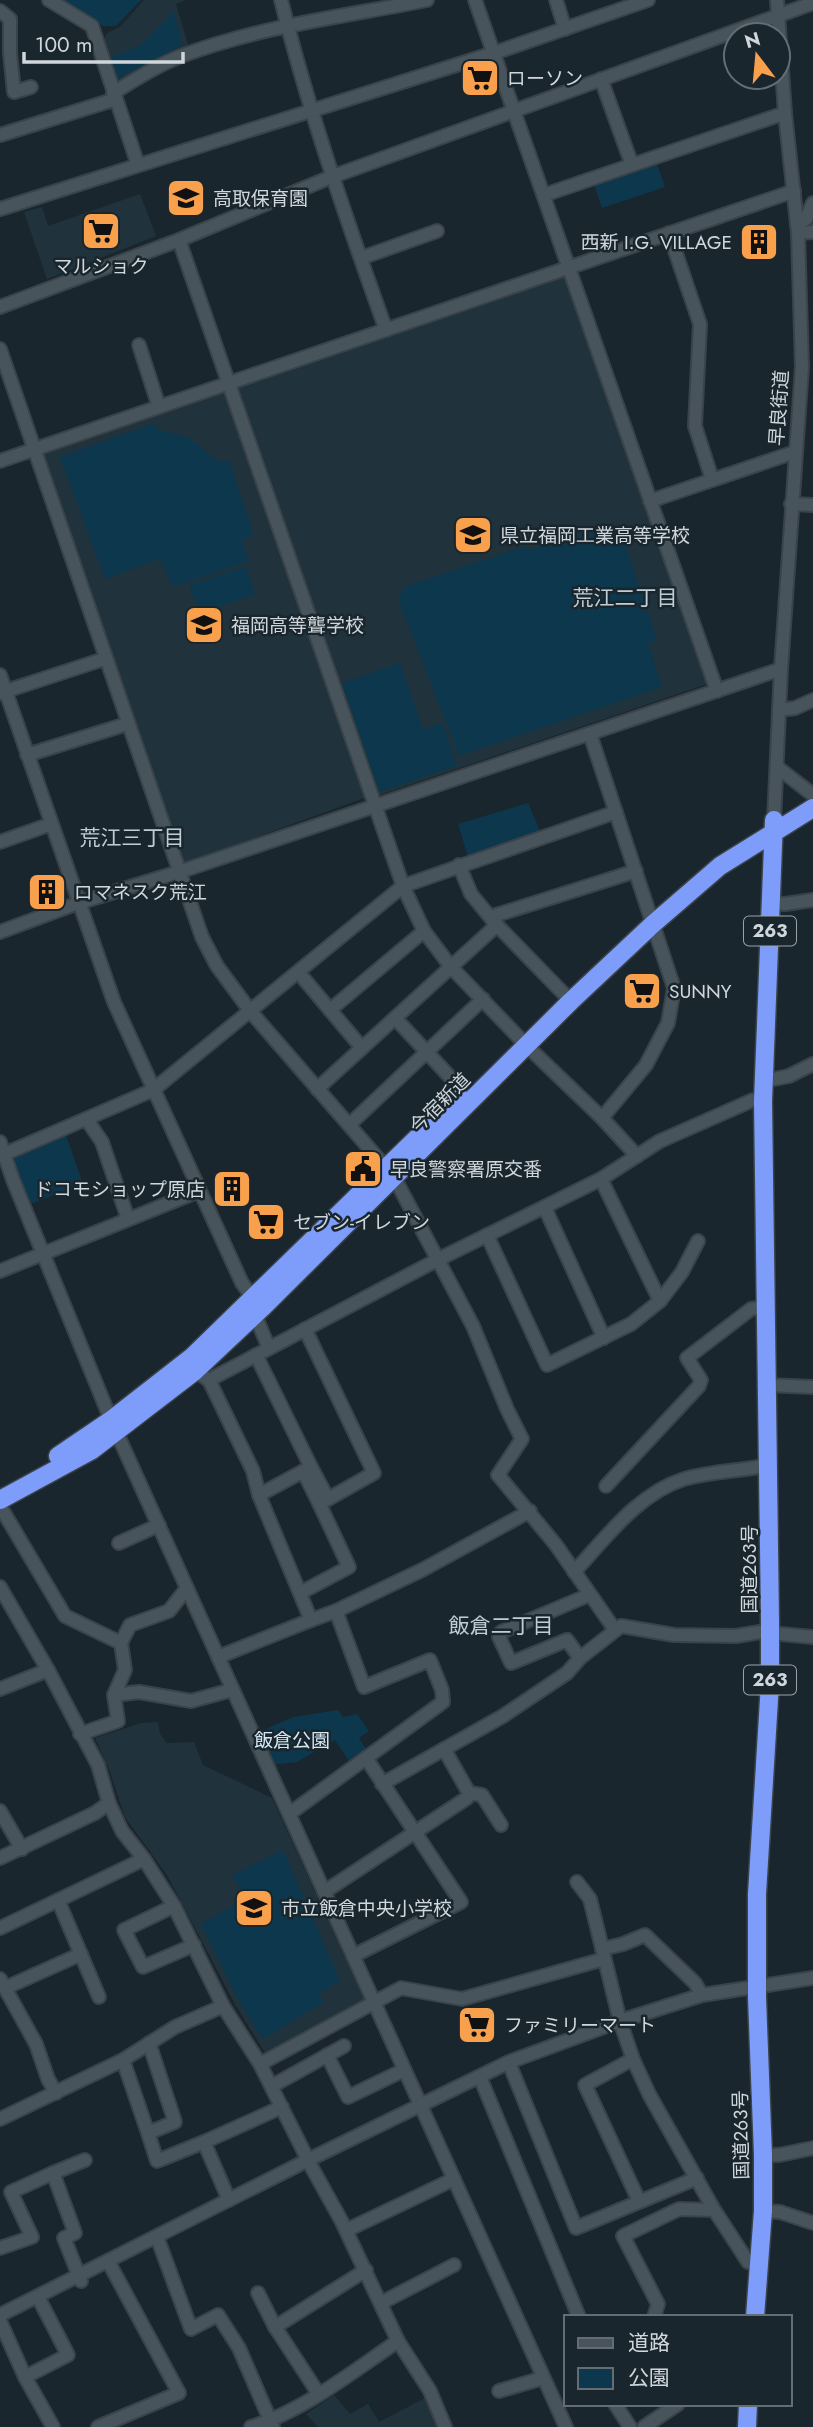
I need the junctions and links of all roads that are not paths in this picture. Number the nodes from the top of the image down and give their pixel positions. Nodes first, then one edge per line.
1 (49, 0) edge
2 (281, 0) edge
3 (427, 0) edge
4 (475, 0) edge
5 (556, 0) edge
6 (648, 0) edge
7 (777, 0) edge
8 (813, 3) edge
9 (623, 4) edge
10 (0, 11) edge
11 (779, 15) junction
12 (288, 27) junction
13 (565, 29) junction
14 (494, 53) junction
15 (601, 79) junction
16 (31, 87) dead end
17 (114, 96) junction
18 (514, 110) junction
19 (311, 112) junction
20 (785, 113) junction
21 (0, 135) edge
22 (138, 165) junction
23 (632, 165) junction
24 (331, 177) junction
25 (794, 191) junction
26 (544, 195) junction
27 (813, 203) edge
28 (0, 209) edge
29 (797, 228) junction
30 (437, 231) dead end
31 (813, 232) edge
32 (669, 233) junction
33 (179, 240) junction
34 (361, 258) junction
35 (569, 267) junction
36 (0, 307) edge
37 (386, 330) junction
38 (139, 345) dead end
39 (0, 349) edge
40 (807, 367) edge
41 (230, 383) junction
42 (159, 407) junction
43 (35, 450) junction
44 (795, 452) junction
45 (0, 461) edge
46 (712, 479) junction
47 (650, 500) junction
48 (791, 504) junction
49 (813, 505) edge
50 (104, 659) junction
51 (781, 669) junction
52 (0, 675) edge
53 (717, 691) junction
54 (3, 692) edge
55 (813, 700) edge
56 (779, 710) junction
57 (127, 724) junction
58 (590, 734) junction
59 (27, 755) junction
60 (777, 767) junction
61 (813, 795) edge
62 (375, 807) junction
63 (813, 808) edge
64 (616, 812) junction
65 (51, 824) junction
66 (774, 826) junction
67 (0, 842) edge
68 (459, 865) junction
69 (636, 871) junction
70 (179, 872) junction
71 (403, 886) junction
72 (813, 900) edge
73 (78, 903) junction
74 (770, 903) junction
75 (652, 919) junction
76 (493, 921) junction
77 (424, 931) junction
78 (0, 932) edge
79 (451, 967) junction
80 (299, 972) junction
81 (564, 995) junction
82 (483, 999) junction
83 (330, 1010) junction
84 (251, 1012) junction
85 (395, 1018) junction
86 (524, 1042) junction
87 (362, 1048) junction
88 (427, 1052) junction
89 (813, 1064) edge
90 (764, 1081) junction
91 (317, 1089) junction
92 (153, 1090) junction
93 (464, 1093) junction
94 (763, 1101) junction
95 (601, 1118) junction
96 (87, 1120) junction
97 (349, 1125) junction
98 (2, 1151) edge
99 (636, 1156) junction
100 (390, 1172) junction
101 (601, 1179) junction
102 (13, 1180) junction
103 (0, 1186) edge
104 (199, 1191) junction
105 (545, 1208) junction
106 (128, 1219) junction
107 (487, 1235) junction
108 (698, 1241) dead end
109 (42, 1253) junction
110 (437, 1260) junction
111 (0, 1270) edge
112 (660, 1301) junction
113 (254, 1307) junction
114 (765, 1307) junction
115 (304, 1329) junction
116 (604, 1338) junction
117 (269, 1348) junction
118 (256, 1355) junction
119 (202, 1375) junction
120 (767, 1385) junction
121 (813, 1387) edge
122 (114, 1426) junction
123 (768, 1468) junction
124 (307, 1469) junction
125 (606, 1486) dead end
126 (0, 1488) edge
127 (259, 1495) junction
128 (0, 1500) edge
129 (323, 1501) junction
130 (0, 1506) edge
131 (530, 1511) junction
132 (159, 1525) junction
133 (119, 1543) dead end
134 (574, 1572) junction
135 (0, 1587) edge
136 (187, 1588) junction
137 (300, 1593) junction
138 (589, 1595) junction
139 (336, 1611) junction
140 (312, 1620) junction
141 (615, 1630) junction
142 (770, 1633) junction
143 (813, 1637) edge
144 (121, 1643) junction
145 (218, 1657) junction
146 (580, 1658) junction
147 (48, 1670) junction
148 (0, 1689) edge
149 (232, 1690) junction
150 (114, 1695) junction
151 (80, 1734) junction
152 (444, 1749) junction
153 (366, 1758) junction
154 (382, 1784) junction
155 (469, 1793) junction
156 (108, 1802) junction
157 (0, 1811) edge
158 (289, 1814) junction
159 (501, 1825) dead end
160 (414, 1831) junction
161 (22, 1849) junction
162 (0, 1858) edge
163 (144, 1859) junction
164 (577, 1882) dead end
165 (324, 1892) junction
166 (58, 1900) junction
167 (174, 1906) junction
168 (0, 1928) edge
169 (194, 1945) junction
170 (81, 1954) junction
171 (603, 1954) junction
172 (353, 1956) junction
173 (813, 1978) edge
174 (3, 1983) edge
175 (757, 1988) junction
176 (702, 1995) junction
177 (99, 1997) dead end
178 (373, 2001) junction
179 (223, 2006) junction
180 (622, 2024) junction
181 (149, 2043) junction
182 (344, 2046) dead end
183 (327, 2056) junction
184 (633, 2059) junction
185 (123, 2060) junction
186 (260, 2064) junction
187 (511, 2068) junction
188 (404, 2070) junction
189 (482, 2082) junction
190 (272, 2086) junction
191 (56, 2093) junction
192 (282, 2107) junction
193 (421, 2107) junction
194 (0, 2119) edge
195 (148, 2133) junction
196 (204, 2142) junction
197 (813, 2148) edge
198 (763, 2155) junction
199 (85, 2160) dead end
200 (309, 2163) junction
201 (53, 2173) junction
202 (697, 2178) junction
203 (454, 2179) junction
204 (229, 2200) junction
205 (639, 2201) junction
206 (714, 2210) junction
207 (763, 2211) junction
208 (813, 2223) edge
209 (346, 2230) junction
210 (158, 2240) junction
211 (0, 2248) edge
212 (760, 2263) junction
213 (110, 2264) junction
214 (454, 2265) dead end
215 (366, 2270) junction
216 (80, 2279) junction
217 (258, 2293) dead end
218 (39, 2299) junction
219 (381, 2303) junction
220 (0, 2315) edge
221 (578, 2315) edge
222 (655, 2315) edge
223 (755, 2315) edge
224 (0, 2322) edge
225 (275, 2327) junction
226 (398, 2341) junction
227 (25, 2377) junction
228 (543, 2378) junction
229 (499, 2391) dead end
230 (318, 2393) junction
231 (616, 2406) edge
232 (675, 2406) edge
233 (748, 2406) edge
234 (272, 2424) edge
235 (53, 2427) edge
236 (98, 2427) edge
237 (251, 2427) edge
238 (444, 2427) edge
239 (566, 2427) edge
240 (630, 2427) edge
241 (644, 2427) edge
242 (747, 2427) edge

1 - 17 street
2 - 12 street
3 - 12 street
4 - 14 street
5 - 13 street
6 - 9 street
7 - 11 street, 早良街道
8 - 11 street
9 - 13 street
10 - 16 street
11 - 15 street
11 - 20 street, 早良街道
12 - 17 street
12 - 19 street
13 - 14 street
14 - 18 street
14 - 19 street
15 - 18 street
15 - 23 street
17 - 21 street
17 - 22 street
18 - 24 street
18 - 26 street
19 - 22 street
19 - 24 street
20 - 23 street
20 - 25 street, 早良街道
22 - 28 street
23 - 26 street
24 - 33 street
24 - 34 street
25 - 29 street, 早良街道
25 - 32 street
26 - 35 street
27 - 29 street
29 - 31 street
29 - 40 street, 早良街道
30 - 34 street
32 - 35 street
32 - 46 street
33 - 36 street
33 - 41 street
34 - 37 street
35 - 37 street
35 - 47 street
37 - 41 street
38 - 42 street
39 - 43 street
40 - 44 street, 早良街道
41 - 42 street
41 - 62 street
42 - 43 street
43 - 45 street
43 - 50 street
44 - 46 street
44 - 48 street, 早良街道
46 - 47 street
47 - 53 street
48 - 49 street
48 - 51 street, 早良街道
50 - 54 street
50 - 57 street
51 - 53 street
51 - 56 street, 早良街道
52 - 54 street
53 - 58 street
54 - 59 street
55 - 56 street
56 - 60 street, 早良街道
57 - 59 street
57 - 70 street
58 - 62 street
58 - 64 street
59 - 65 street
60 - 61 street
60 - 66 street, 早良街道
61 - 66 highway
62 - 70 street
62 - 71 street
63 - 66 highway
64 - 68 street
64 - 69 street
65 - 67 street
65 - 73 street
66 - 74 highway, 国道263号 / 263
66 - 75 highway, 今宿新道
68 - 71 street
68 - 76 street
69 - 75 street
69 - 76 street
70 - 73 street
70 - 84 street
71 - 77 street
71 - 80 street
72 - 74 street
73 - 78 street
73 - 92 street
74 - 90 highway, 国道263号 / 263
75 - 81 highway, 今宿新道
75 - 86 highway, 今宿新道
75 - 95 street
76 - 79 street
76 - 81 street
77 - 79 street
77 - 83 street
79 - 82 street
79 - 85 street
80 - 83 street
80 - 84 street
81 - 86 highway, 今宿新道
82 - 86 street
82 - 88 street
83 - 87 street
84 - 91 street
84 - 92 street
85 - 87 street
85 - 88 street
86 - 93 highway, 今宿新道
86 - 95 street
86 - 100 highway, 今宿新道
87 - 91 street
88 - 93 street
88 - 97 street
89 - 90 street
90 - 94 highway, 国道263号 / 263
91 - 97 street
92 - 96 street
92 - 104 street
93 - 100 highway, 今宿新道
94 - 99 street
94 - 114 highway, 国道263号 / 263
95 - 99 street
96 - 98 street
96 - 106 street
97 - 100 street
98 - 102 street
99 - 101 street
100 - 110 street
100 - 113 highway, 今宿新道
101 - 105 street
101 - 112 street
102 - 103 street
102 - 109 street
104 - 106 street
104 - 113 street
105 - 107 street
105 - 116 street
106 - 109 street
107 - 110 street
107 - 116 street
108 - 112 street
109 - 111 street
109 - 122 street
110 - 115 street
110 - 131 street
112 - 116 street
113 - 117 street
113 - 119 highway, 今宿新道
113 - 122 highway, 今宿新道
114 - 120 highway, 国道263号 / 263
114 - 125 street
115 - 117 street
115 - 129 street
117 - 118 street
118 - 119 street
118 - 124 street
119 - 122 highway, 今宿新道
119 - 127 street
120 - 121 street
120 - 123 highway, 国道263号 / 263
122 - 126 highway, 今宿新道
122 - 128 highway, 今宿新道
122 - 132 street
123 - 134 street
123 - 142 highway, 国道263号 / 263
124 - 127 street
124 - 129 street
127 - 137 street
129 - 137 street
130 - 144 street
131 - 134 street
131 - 139 street
132 - 133 street
132 - 136 street
134 - 138 street
135 - 147 street
136 - 144 street
136 - 145 street
137 - 140 street
138 - 141 street
138 - 146 street
139 - 140 street
139 - 153 street
140 - 145 street
141 - 142 street
141 - 146 street
142 - 143 street
142 - 175 highway, 国道263号 / 263
144 - 150 street
145 - 149 street
146 - 152 street
147 - 148 street
147 - 151 street
149 - 150 street
149 - 158 street
150 - 151 street
151 - 156 street
152 - 154 street
152 - 155 street
153 - 154 street
153 - 158 street
154 - 160 street
155 - 159 street
155 - 160 street
156 - 161 street
156 - 163 street
157 - 161 street
158 - 165 street
160 - 165 street
160 - 172 street
161 - 162 street
163 - 166 street
163 - 167 street
164 - 171 street
165 - 172 street
166 - 168 street
166 - 170 street
167 - 169 street
167 - 169 street
169 - 179 street
170 - 174 street
170 - 177 street
171 - 176 street
171 - 178 street
171 - 180 street
172 - 178 street
173 - 175 street
174 - 191 street
175 - 176 street
175 - 180 street
175 - 198 highway, 国道263号 / 263
176 - 180 street
178 - 186 street
178 - 188 street
179 - 181 street
179 - 186 street
180 - 184 street
180 - 187 street
180 - 193 street
181 - 185 street
181 - 195 street
182 - 183 street
183 - 188 street
183 - 190 street
184 - 202 street
184 - 205 street
185 - 191 street
185 - 195 street
186 - 190 street
187 - 189 street
187 - 205 street
188 - 193 street
189 - 193 street
189 - 221 street
190 - 192 street
191 - 194 street
192 - 196 street
192 - 200 street
193 - 200 street
193 - 203 street
195 - 196 street
196 - 204 street
197 - 198 street
198 - 207 highway, 国道263号 / 263
199 - 201 street
200 - 204 street
200 - 209 street
200 - 210 street
201 - 211 street
201 - 216 street
202 - 205 street
202 - 206 street
203 - 209 street
203 - 228 street
204 - 210 street
206 - 212 street
206 - 222 street
207 - 208 street
207 - 212 highway, 国道263号 / 263
209 - 215 street
210 - 213 street
210 - 234 street
212 - 223 highway, 国道263号 / 263
213 - 216 street
213 - 236 street
214 - 219 street
215 - 219 street
215 - 225 street
216 - 218 street
217 - 225 street
218 - 220 street
218 - 224 street
218 - 227 street
219 - 226 street
224 - 227 street
225 - 230 street
226 - 230 street
226 - 238 street
227 - 235 street
228 - 229 street
228 - 239 street
230 - 234 street
231 - 240 street
232 - 241 street
233 - 242 highway
234 - 237 street

